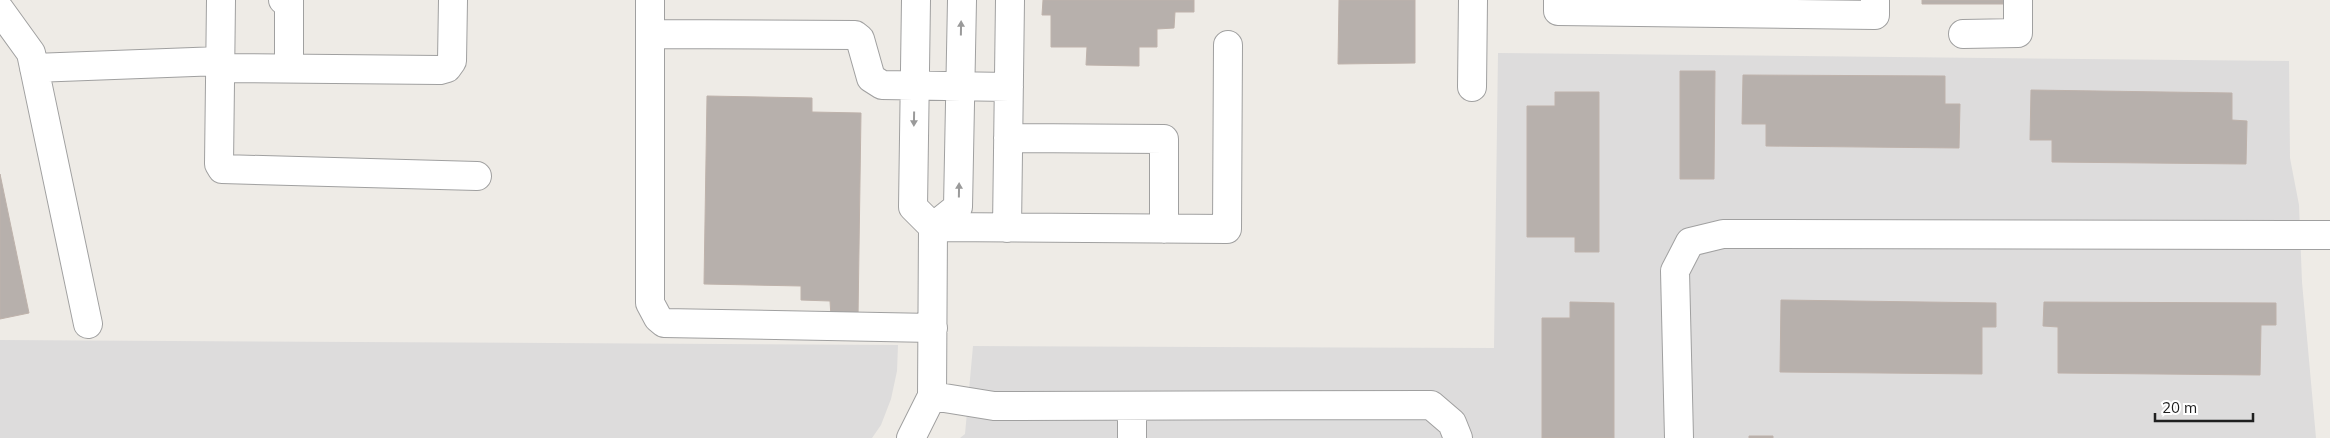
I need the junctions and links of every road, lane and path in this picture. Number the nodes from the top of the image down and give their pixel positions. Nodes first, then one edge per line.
1 (220, 0) edge
2 (283, 0) edge
3 (453, 0) edge
4 (650, 0) edge
5 (916, 0) edge
6 (962, 0) edge
7 (1010, 0) edge
8 (1473, 0) edge
9 (1558, 0) edge
10 (1875, 0) edge
11 (2018, 0) edge
12 (1649, 6) edge
13 (0, 10) edge
14 (650, 34) junction
15 (1963, 34) dead end
16 (1228, 44) dead end
17 (220, 64) junction
18 (34, 68) junction
19 (289, 68) junction
20 (914, 86) junction
21 (960, 86) junction
22 (1009, 87) junction
23 (1472, 87) dead end
24 (1008, 138) junction
25 (477, 176) dead end
26 (934, 227) junction
27 (1007, 228) junction
28 (1164, 229) junction
29 (2330, 235) edge
30 (88, 324) dead end
31 (933, 328) junction
32 (932, 396) junction
33 (1132, 406) junction
34 (911, 438) edge
35 (1132, 438) edge
36 (1458, 438) edge
37 (1679, 438) edge

1 - 17 street
2 - 19 street
3 - 19 street
4 - 14 street
5 - 20 street
21 -> 6 street
7 - 22 street
8 - 23 street
9 - 12 street
10 - 12 street
11 - 15 street
13 - 18 street
14 - 20 street
14 - 31 street
16 - 28 street
17 - 18 street
17 - 19 street
17 - 25 street
18 - 30 street
20 - 21 street
20 -> 26 street
21 - 22 street
26 -> 21 street
22 - 24 street
24 - 27 street
24 - 28 street
26 - 27 street
26 - 31 street
27 - 28 street
29 - 37 street
31 - 32 street
32 - 33 street
32 - 34 street
33 - 35 street
33 - 36 street

